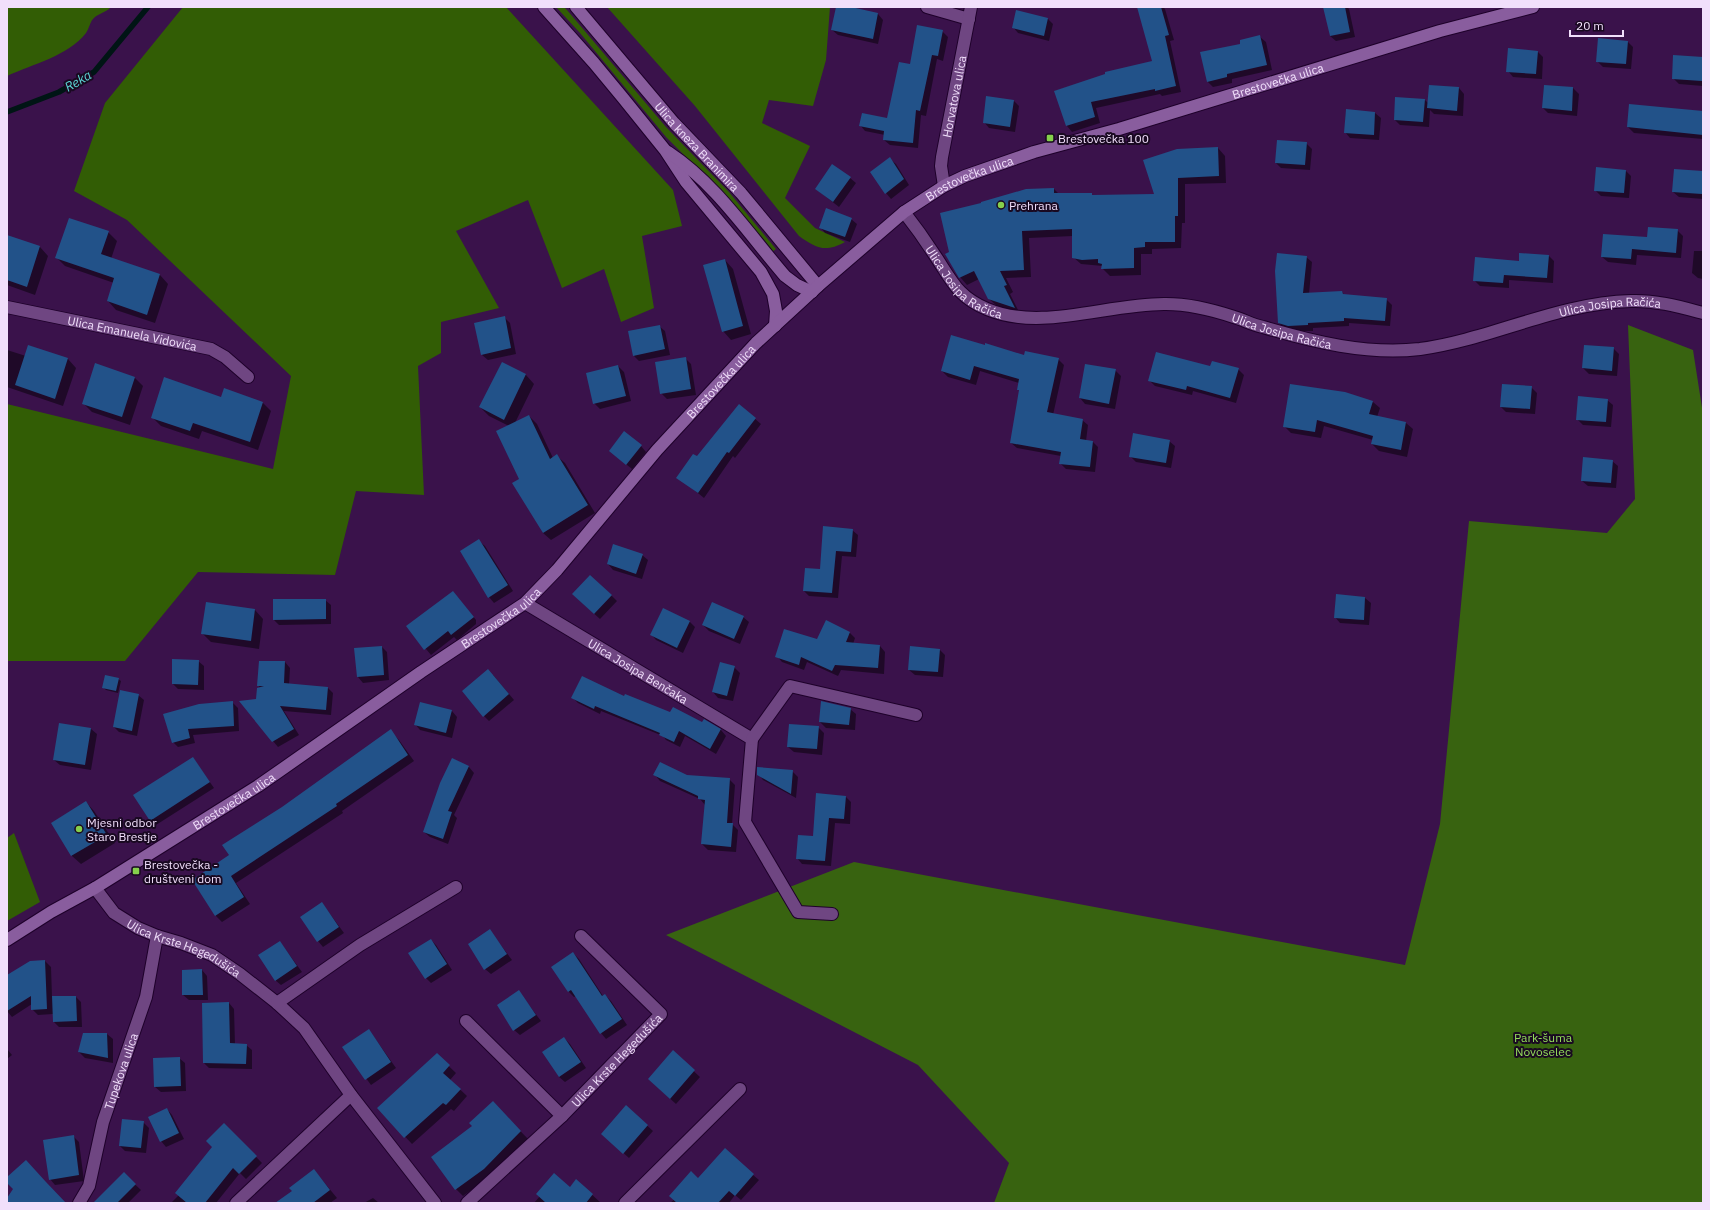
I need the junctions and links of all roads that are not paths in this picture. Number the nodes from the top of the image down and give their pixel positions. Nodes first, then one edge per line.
1 (544, 7) edge
2 (576, 7) edge
3 (927, 7) edge
4 (1533, 7) edge
5 (970, 13) edge
6 (665, 150) junction
7 (944, 186) junction
8 (904, 212) junction
9 (815, 289) junction
10 (7, 307) edge
11 (1703, 313) edge
12 (776, 326) junction
13 (248, 378) dead end
14 (525, 603) junction
15 (916, 715) dead end
16 (752, 739) junction
17 (456, 887) dead end
18 (95, 888) junction
19 (832, 914) dead end
20 (157, 936) junction
21 (581, 936) dead end
22 (7, 940) edge
23 (277, 1003) junction
24 (466, 1020) dead end
25 (740, 1089) dead end
26 (351, 1095) junction
27 (562, 1116) junction
28 (79, 1203) edge
29 (236, 1203) edge
30 (435, 1203) edge
31 (467, 1203) edge
32 (625, 1203) edge

1 - 6 street, Ulica kneza Branimira
2 - 9 street, Ulica kneza Branimira
3 - 5 street
4 - 7 street, Brestovečka ulica
5 - 7 street, Horvatova ulica
6 - 9 street, Ulica kneza Branimira
6 - 12 street, Ulica kneza Branimira
7 - 8 street, Brestovečka ulica
8 - 9 street, Brestovečka ulica
8 - 11 street, Ulica Josipa Račića
9 - 12 street, Brestovečka ulica
10 - 13 street, Ulica Emanuela Vidovića
12 - 14 street, Brestovečka ulica
14 - 16 street, Ulica Josipa Benčaka
14 - 18 street, Brestovečka ulica
15 - 16 street
16 - 19 street
17 - 23 street
18 - 20 street, Ulica Krste Hegedušića
18 - 22 street, Brestovečka ulica
20 - 23 street, Ulica Krste Hegedušića
20 - 28 street, Tupekova ulica
21 - 27 street, Ulica Krste Hegedušića
23 - 26 street, Ulica Krste Hegedušića
24 - 27 street, Ulica Krste Hegedušića
25 - 32 street
26 - 29 street
26 - 30 street, Ulica Krste Hegedušića
27 - 31 street, Ulica Krste Hegedušića

